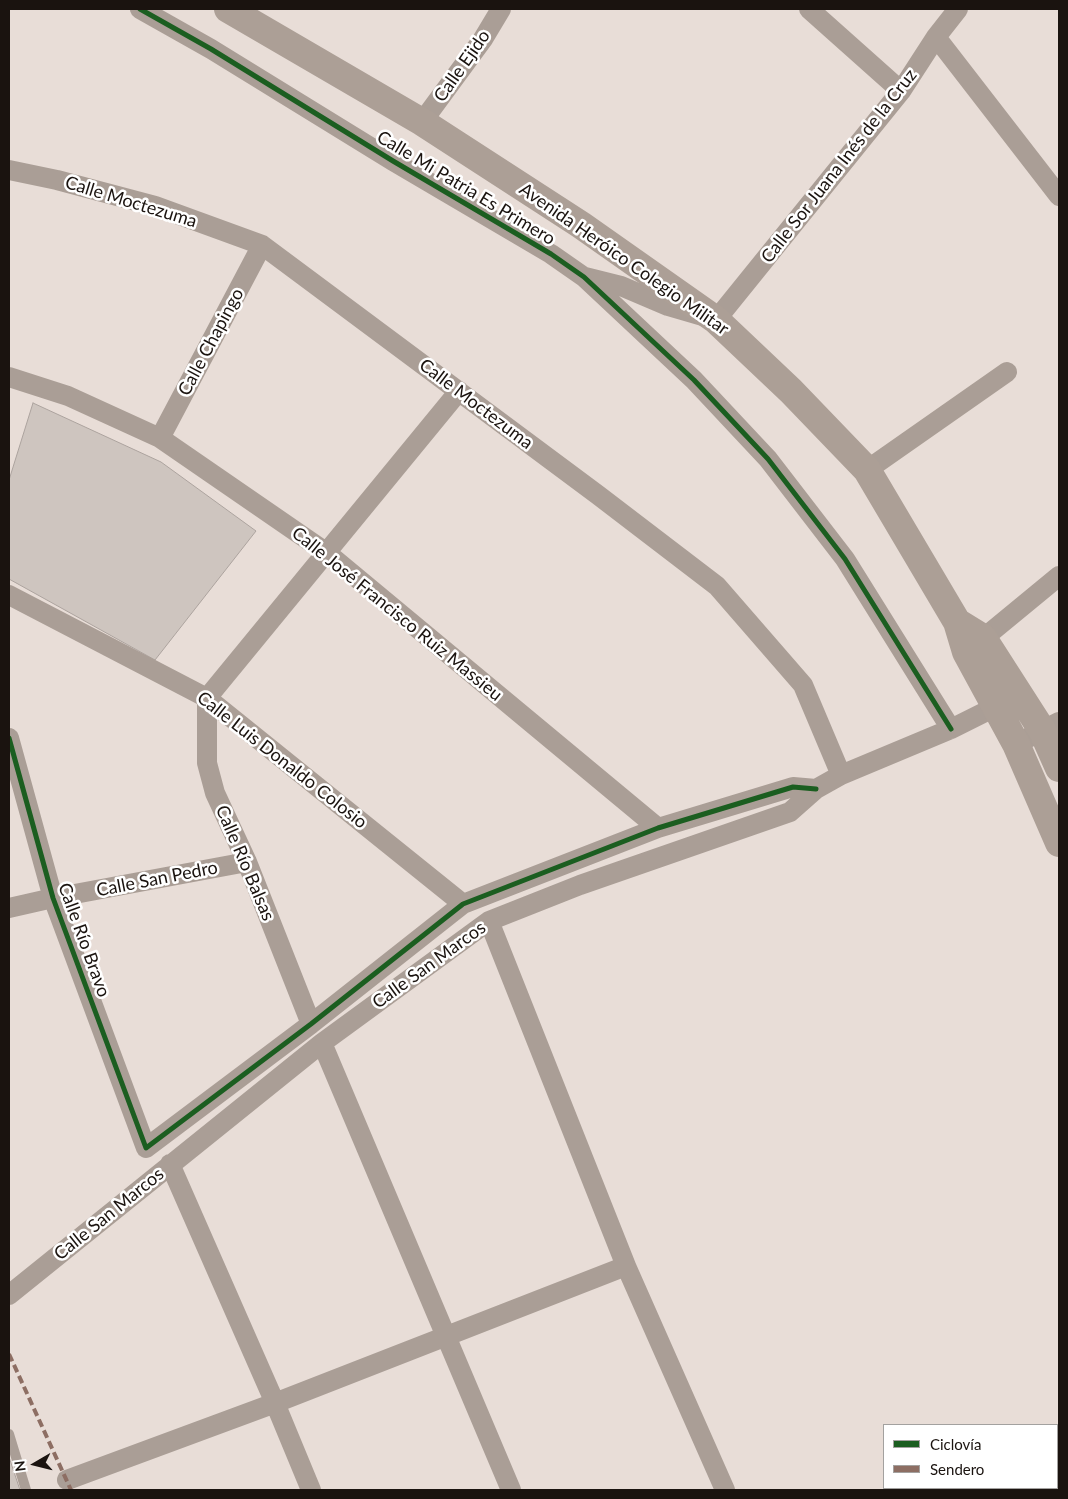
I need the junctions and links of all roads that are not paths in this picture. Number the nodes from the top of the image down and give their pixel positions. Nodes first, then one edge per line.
1 (140, 9) edge
2 (228, 9) edge
3 (500, 9) edge
4 (808, 9) edge
5 (958, 9) edge
6 (936, 37) junction
7 (901, 91) junction
8 (422, 122) junction
9 (9, 170) edge
10 (1059, 196) edge
11 (262, 246) junction
12 (584, 278) junction
13 (716, 320) junction
14 (1007, 372) dead end
15 (9, 377) edge
16 (459, 391) junction
17 (160, 438) junction
18 (867, 470) junction
19 (327, 552) junction
20 (1059, 576) edge
21 (9, 595) edge
22 (974, 645) junction
23 (1020, 694) junction
24 (207, 698) junction
25 (996, 706) junction
26 (1051, 726) edge
27 (951, 729) junction
28 (9, 738) edge
29 (1016, 744) junction
30 (1059, 768) edge
31 (841, 775) junction
32 (816, 788) junction
33 (658, 828) junction
34 (1059, 843) edge
35 (247, 862) junction
36 (53, 898) junction
37 (463, 904) junction
38 (9, 908) edge
39 (489, 920) junction
40 (310, 1024) junction
41 (322, 1043) junction
42 (170, 1164) junction
43 (626, 1266) junction
44 (9, 1296) edge
45 (446, 1337) junction
46 (275, 1403) junction
47 (9, 1434) edge
48 (67, 1480) dead end
49 (26, 1490) edge
50 (311, 1490) edge
51 (511, 1490) edge
52 (725, 1490) edge

1 - 12 street, Calle Mi Patria Es Primero
2 - 8 main road, Avenida Heróico Colegio Militar
3 - 8 street, Calle Ejido
4 - 7 street
5 - 6 street, Calle Sor Juana Inés de la Cruz
6 - 7 street, Calle Sor Juana Inés de la Cruz
6 - 10 street
7 - 13 street, Calle Sor Juana Inés de la Cruz
8 - 13 main road, Avenida Heróico Colegio Militar
9 - 11 street, Calle Moctezuma
11 - 16 street, Calle Moctezuma
11 - 17 street, Calle Chapingo
12 - 13 street
12 - 27 street, Calle Mi Patria Es Primero
13 - 18 main road, Avenida Heróico Colegio Militar
14 - 18 street
15 - 17 street, Calle José Francisco Ruiz Massieu
16 - 19 street
16 - 31 street, Calle Moctezuma
17 - 19 street, Calle José Francisco Ruiz Massieu
18 - 22 main road, Avenida Heróico Colegio Militar
19 - 24 street
19 - 33 street, Calle José Francisco Ruiz Massieu
20 - 22 street
21 - 24 street, Calle Luis Donaldo Colosio
22 - 23 main road, Avenida Heróico Colegio Militar
22 - 25 main road, Avenida Heróico Colegio Militar
23 - 25 street, Calle San Marcos
23 - 26 main road, Avenida Heróico Colegio Militar
24 - 35 street, Calle Río Balsas
24 - 37 street, Calle Luis Donaldo Colosio
25 - 27 street, Calle San Marcos
25 - 29 main road, Avenida Heróico Colegio Militar
26 - 29 street
26 - 30 main road, Avenida Heróico Colegio Militar
27 - 31 street, Calle San Marcos
28 - 36 street, Calle Río Bravo
29 - 34 main road, Avenida Heróico Colegio Militar
31 - 32 street, Calle San Marcos
32 - 33 street
32 - 39 street, Calle San Marcos
33 - 37 street
35 - 36 street, Calle San Pedro
35 - 40 street, Calle Río Balsas
36 - 38 street, Calle San Pedro
36 - 40 street, Calle Río Bravo
37 - 40 street
39 - 41 street, Calle San Marcos
39 - 43 street
41 - 42 street, Calle San Marcos
41 - 45 street
42 - 44 street, Calle San Marcos
42 - 46 street
43 - 45 street
43 - 52 street
45 - 46 street
45 - 51 street
46 - 48 street
46 - 50 street
47 - 49 lane

